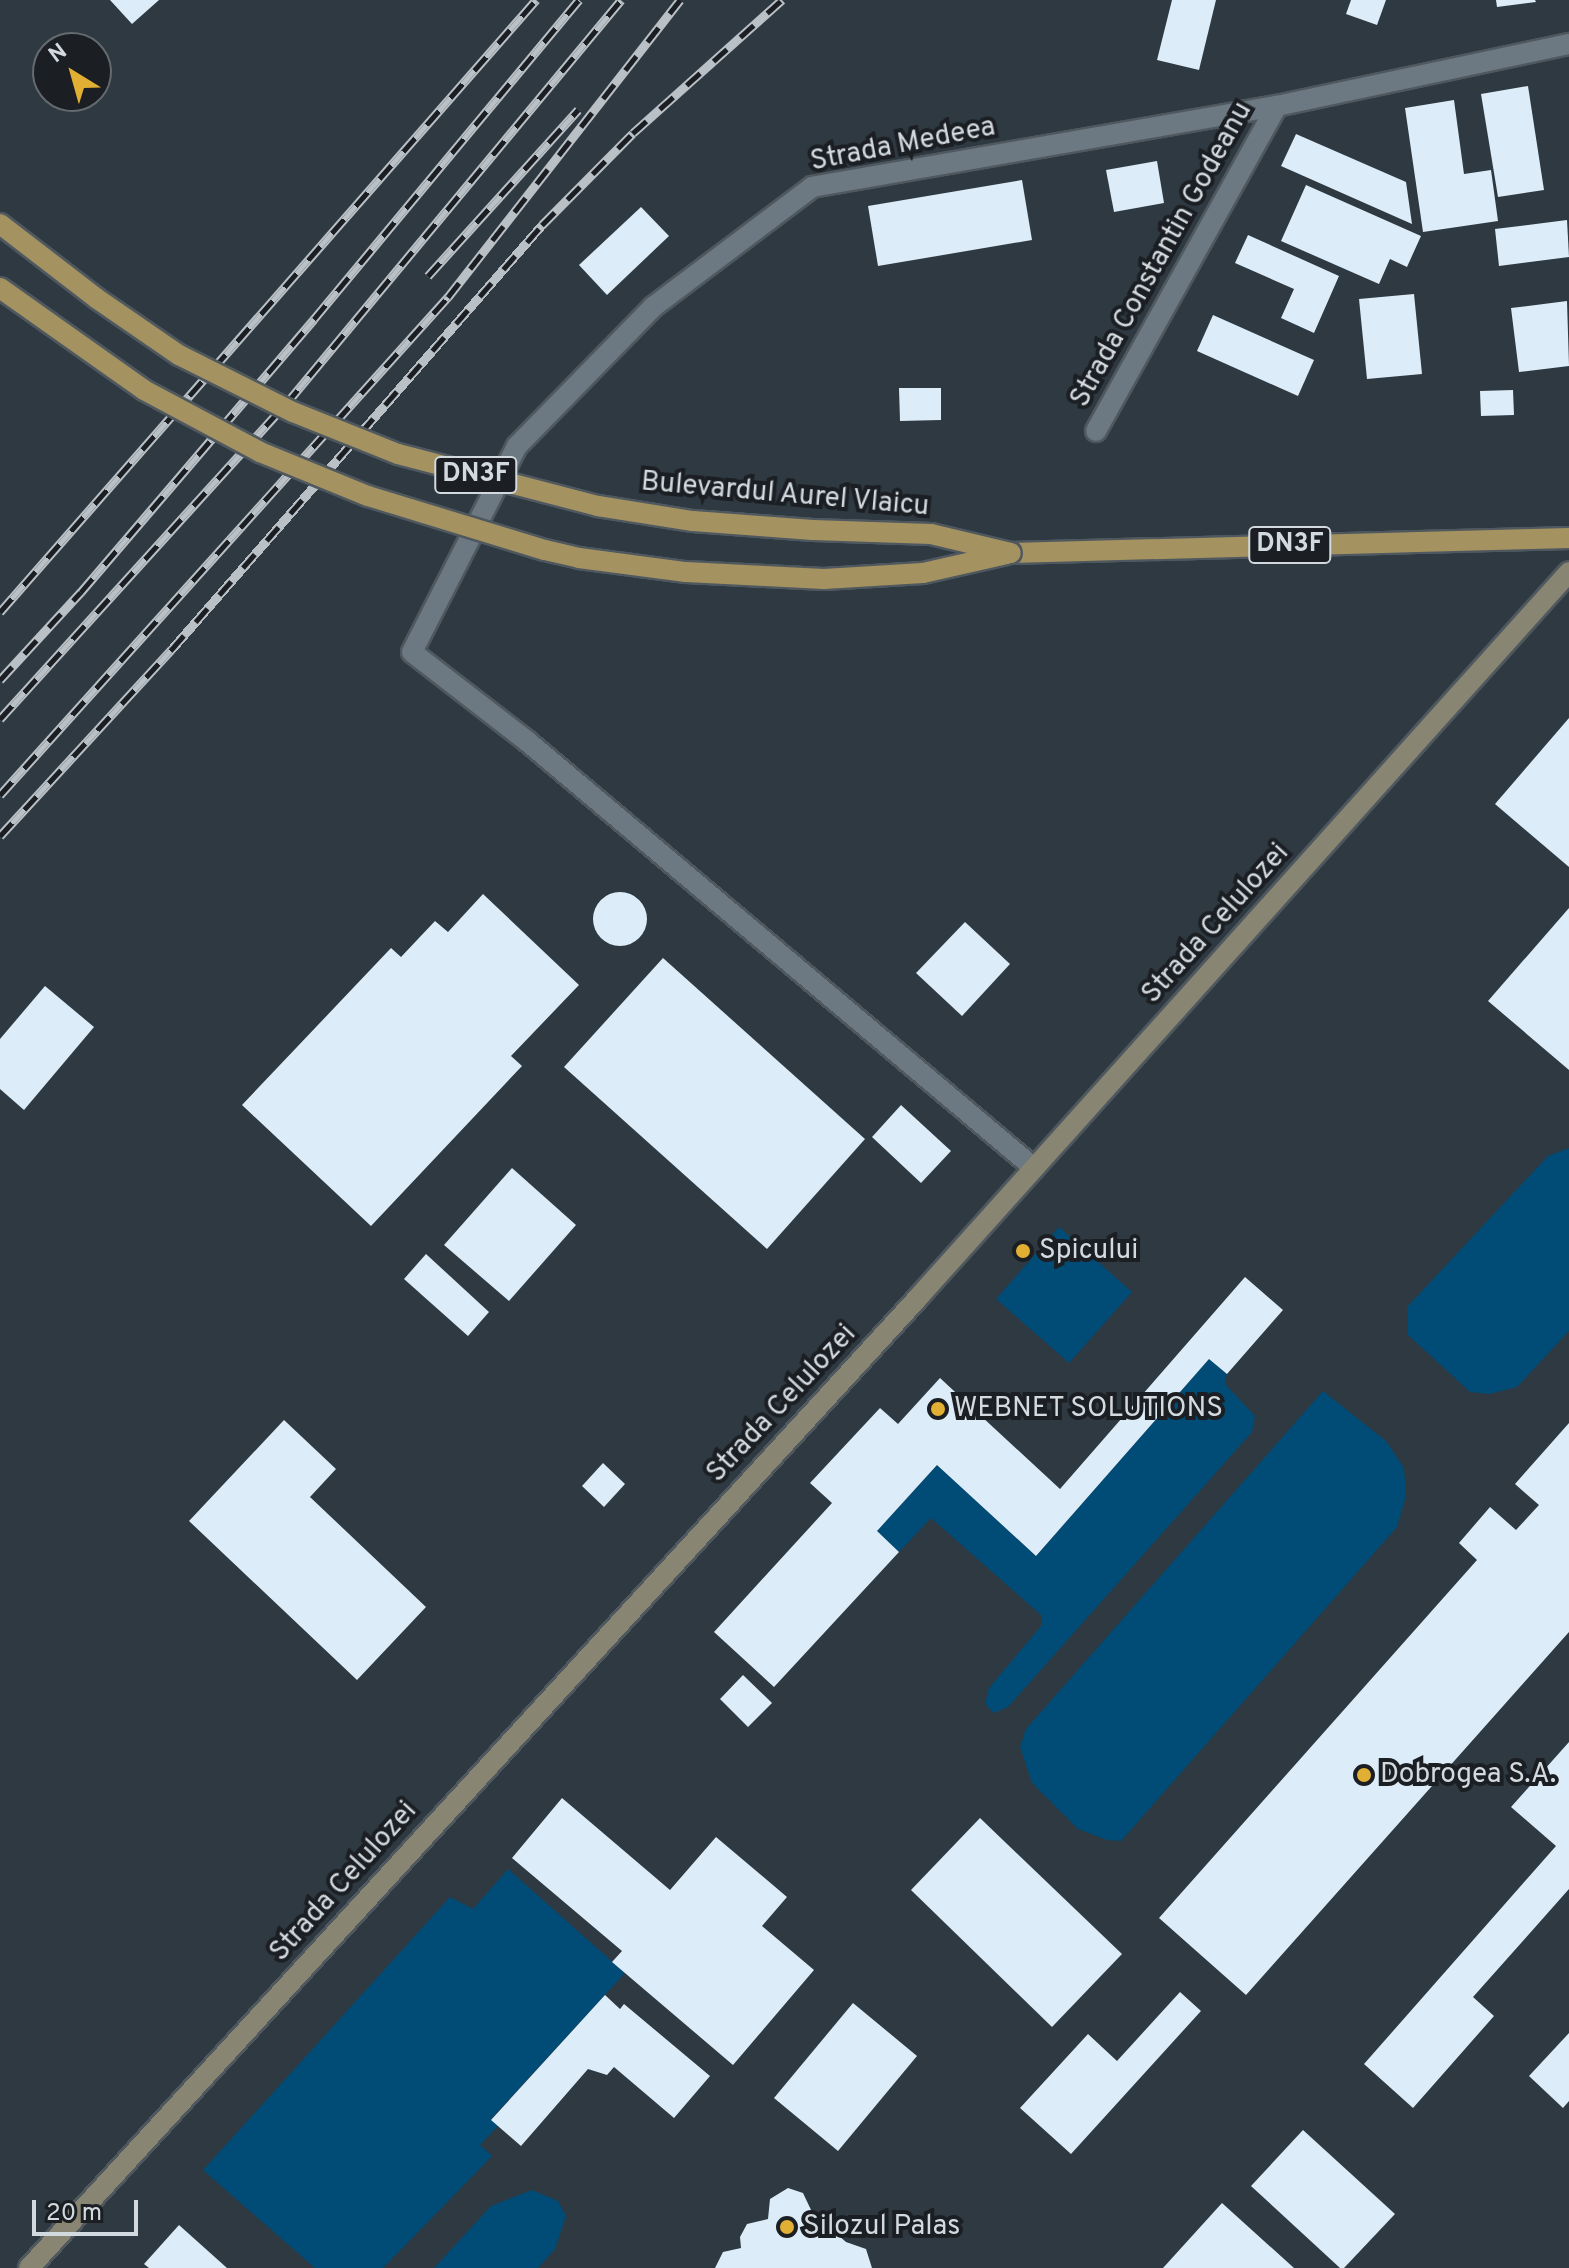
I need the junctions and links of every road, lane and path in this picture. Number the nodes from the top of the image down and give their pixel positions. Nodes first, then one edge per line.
1 (1569, 44) edge
2 (1277, 106) junction
3 (0, 224) edge
4 (0, 288) edge
5 (1096, 431) dead end
6 (1569, 538) edge
7 (1011, 553) junction
8 (1569, 572) edge
9 (1034, 1168) junction
10 (29, 2268) edge

1 - 2 street, Strada Medeea
2 - 5 street, Strada Constantin Godeanu
2 - 9 street, Strada Medeea
3 - 7 main road, Bulevardul Aurel Vlaicu / DN3F, bridge
4 - 7 main road, Bulevardul Aurel Vlaicu / DN3F, bridge
6 - 7 main road, Bulevardul Aurel Vlaicu / DN3F
8 - 9 street, Strada Celulozei
9 - 10 street, Strada Celulozei

